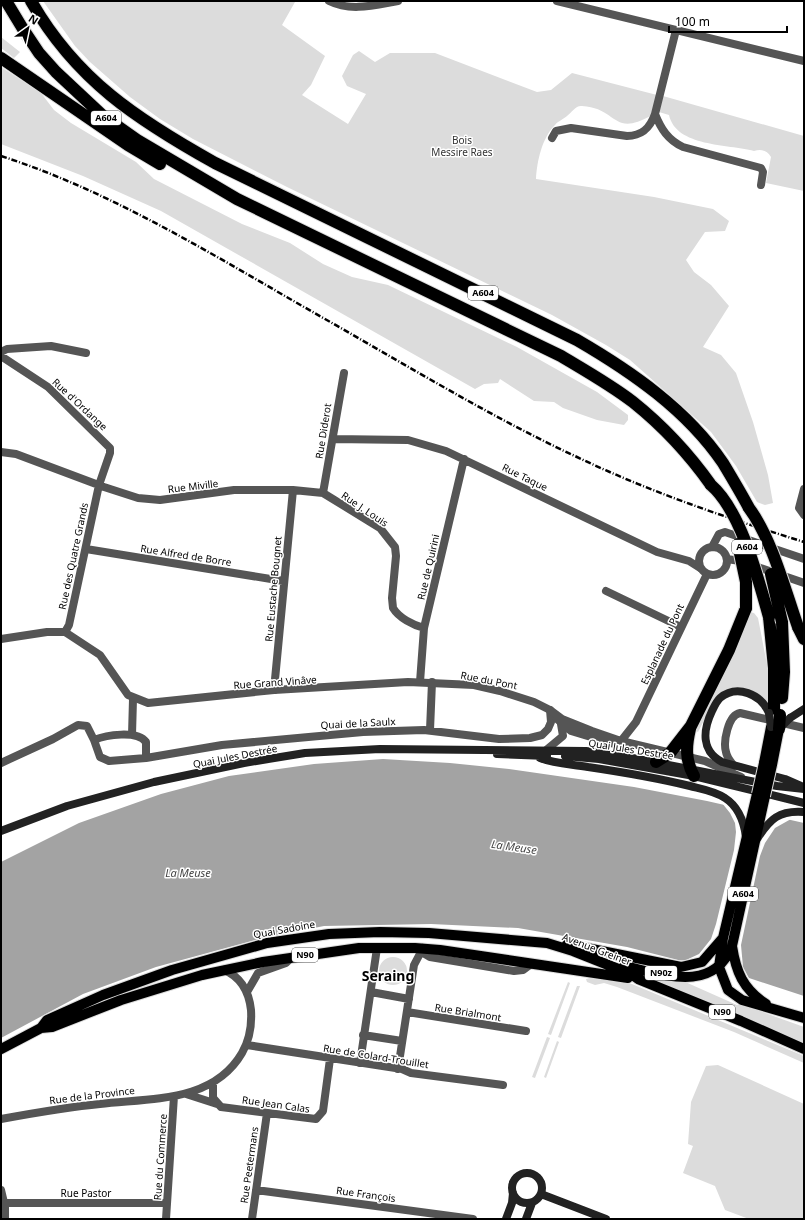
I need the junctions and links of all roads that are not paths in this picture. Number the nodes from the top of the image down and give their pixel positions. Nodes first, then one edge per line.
1 (6, 1) edge
2 (31, 1) edge
3 (329, 1) edge
4 (398, 1) edge
5 (557, 1) edge
6 (676, 30) junction
7 (1, 58) edge
8 (804, 61) edge
9 (655, 114) junction
10 (552, 138) dead end
11 (761, 185) dead end
12 (237, 199) junction
13 (1, 352) edge
14 (86, 353) dead end
15 (1, 356) edge
16 (344, 373) dead end
17 (333, 439) junction
18 (1, 452) edge
19 (464, 459) junction
20 (99, 485) junction
21 (711, 485) junction
22 (804, 489) edge
23 (293, 490) junction
24 (322, 494) junction
25 (749, 508) junction
26 (804, 515) edge
27 (712, 547) junction
28 (86, 549) junction
29 (727, 559) junction
30 (804, 559) edge
31 (700, 568) junction
32 (707, 574) junction
33 (283, 581) junction
34 (804, 583) edge
35 (606, 591) dead end
36 (682, 627) junction
37 (424, 628) junction
38 (65, 632) junction
39 (1, 639) edge
40 (804, 639) edge
41 (420, 682) junction
42 (432, 682) junction
43 (274, 690) junction
44 (133, 698) junction
45 (550, 710) junction
46 (804, 710) edge
47 (778, 715) junction
48 (636, 722) junction
49 (562, 724) junction
50 (691, 726) junction
51 (775, 728) joint
52 (804, 728) edge
53 (430, 730) junction
54 (571, 731) junction
55 (592, 731) junction
56 (132, 735) junction
57 (563, 736) junction
58 (94, 740) junction
59 (621, 741) junction
60 (631, 743) junction
61 (480, 751) junction
62 (545, 751) junction
63 (670, 753) junction
64 (533, 756) junction
65 (146, 758) junction
66 (656, 762) junction
67 (1, 763) edge
68 (734, 766) junction
69 (690, 767) junction
70 (741, 777) junction
71 (804, 788) edge
72 (762, 794) junction
73 (804, 803) edge
74 (804, 812) edge
75 (1, 831) edge
76 (751, 841) junction
77 (723, 938) junction
78 (547, 943) junction
79 (732, 946) junction
80 (377, 948) junction
81 (423, 948) junction
82 (292, 957) junction
83 (607, 965) junction
84 (224, 970) junction
85 (718, 970) junction
86 (578, 971) junction
87 (638, 978) junction
88 (247, 992) junction
89 (371, 992) junction
90 (409, 999) junction
91 (771, 1007) junction
92 (407, 1012) junction
93 (804, 1018) edge
94 (41, 1028) junction
95 (526, 1031) dead end
96 (363, 1035) junction
97 (402, 1041) junction
98 (247, 1044) junction
99 (1, 1049) edge
100 (804, 1049) edge
101 (330, 1059) junction
102 (360, 1063) junction
103 (398, 1069) junction
104 (213, 1083) junction
105 (503, 1085) dead end
106 (186, 1094) junction
107 (174, 1096) junction
108 (218, 1104) junction
109 (267, 1113) junction
110 (1, 1119) edge
111 (1, 1190) edge
112 (256, 1190) junction
113 (513, 1192) junction
114 (541, 1194) junction
115 (4, 1203) junction
116 (532, 1203) junction
117 (167, 1204) junction
118 (5, 1219) edge
119 (166, 1219) edge
120 (252, 1219) edge
121 (472, 1219) edge
122 (506, 1219) edge
123 (526, 1219) edge
124 (606, 1219) edge

1 - 12 highway, A604
2 - 25 highway, A604
3 - 4 street
5 - 6 street
6 - 8 street
6 - 9 street
7 - 12 highway
9 - 10 street
9 - 11 street
12 - 21 highway, A604
13 - 14 street
15 - 20 street, Rue d'Ordange
16 - 17 street, Rue Diderot
17 - 19 street, Rue Taque
17 - 24 street, Rue Diderot
18 - 20 street, Rue Miville
19 - 31 street, Rue Taque
19 - 37 street, Rue de Quirini
20 - 23 street, Rue Miville
20 - 28 street, Rue des Quatre Grands
21 - 47 highway, A604, bridge
21 - 50 highway, bridge
22 - 26 street
23 - 24 street, Rue J. Louis
23 - 33 street, Rue Eustache Bougnet
24 - 37 street, Rue J. Louis
25 - 40 highway, bridge
25 - 47 highway, A604, bridge
27 - 29 street
27 - 30 street
27 - 31 street
28 - 33 street, Rue Alfred de Borre
28 - 38 street, Rue des Quatre Grands
29 - 32 street
29 - 34 street
31 - 32 street
32 - 36 street, Esplanade du Pont
33 - 43 street, Rue Eustache Bougnet
35 - 36 street
36 - 48 street, Esplanade du Pont
37 - 41 street, Rue de Quirini
38 - 39 street
38 - 44 street
41 - 42 street, Rue du Pont
41 - 43 street, Rue Grand Vinâve
42 - 45 street, Rue du Pont
42 - 53 street
43 - 44 street, Rue Grand Vinâve
44 - 56 street
45 - 49 street
45 - 53 street, Quai de la Saulx
45 - 55 street, Rue du Pont
46 - 47 main road
47 - 51 highway, A604, bridge
47 - 68 main road
48 - 59 street, Esplanade du Pont
48 - 60 street, Esplanade du Pont
49 - 54 street
49 - 57 street
50 - 63 highway
50 - 69 highway
51 - 72 main road, A604, bridge
52 - 68 street
53 - 65 street, Quai de la Saulx
54 - 55 street
54 - 57 street
54 - 60 street
55 - 59 street, Rue du Pont
56 - 58 street
56 - 65 street
57 - 62 street
58 - 65 street, Quai de la Saulx
58 - 67 street
59 - 60 street, Rue du Pont
60 - 63 street
61 - 62 main road, Quai Jules Destrée
61 - 64 main road, Quai Jules Destrée
61 - 75 main road, Quai Jules Destrée
62 - 66 main road, Quai Jules Destrée
63 - 66 highway
63 - 69 street
64 - 69 main road, Quai Jules Destrée
64 - 76 main road
66 - 69 main road, Quai Jules Destrée
68 - 71 main road
69 - 70 main road, Quai Jules Destrée
69 - 70 street
69 - 72 main road, Quai Jules Destrée
70 - 71 main road, Quai Jules Destrée
72 - 73 main road, Quai Jules Destrée
72 - 76 main road, A604
74 - 76 main road
76 - 77 main road, A604
76 - 79 main road, A604
77 - 78 main road, N90z
77 - 85 main road
78 - 83 main road, Avenue Greiner / N90
78 - 94 main road, Quai Sadoine / N90
79 - 85 main road
79 - 91 main road
80 - 81 main road, Quai Sadoine / N90
80 - 82 main road, Quai Sadoine / N90
80 - 89 street
81 - 86 main road, Quai Sadoine / N90
81 - 90 street
82 - 84 main road, Quai Sadoine / N90
82 - 88 street
83 - 85 main road, N90z
83 - 86 main road, N90z
83 - 87 main road, Avenue Greiner / N90
84 - 88 street
84 - 94 main road, Quai Sadoine / N90
85 - 91 main road
86 - 87 main road, Avenue Greiner / N90
87 - 100 main road, Avenue Greiner / N90
88 - 98 street
89 - 90 street
89 - 96 street
90 - 92 street
91 - 93 main road
92 - 95 street, Rue Brialmont
92 - 97 street
94 - 99 main road, Quai Sadoine / N90
96 - 97 street
96 - 102 street
97 - 103 street
98 - 101 street, Rue de Colard-Trouillet
98 - 104 street, Rue de la Province
101 - 102 street, Rue de Colard-Trouillet
101 - 109 street, Rue Jean Calas
102 - 103 street, Rue de Colard-Trouillet
103 - 105 street, Rue de Colard-Trouillet
104 - 106 street, Rue de la Province
104 - 108 street
106 - 107 street, Rue de la Province
106 - 108 street, Rue de la Province
107 - 110 street, Rue de la Province
107 - 117 street, Rue du Commerce
108 - 109 street, Rue Jean Calas
109 - 112 street, Rue Peetermans
111 - 115 street
112 - 120 street, Rue Peetermans
112 - 121 street, Rue François
113 - 114 main road
113 - 116 main road
113 - 122 main road
114 - 116 main road
114 - 124 main road
115 - 117 street, Rue Pastor
115 - 118 street
116 - 123 main road
117 - 119 street, Rue du Commerce

